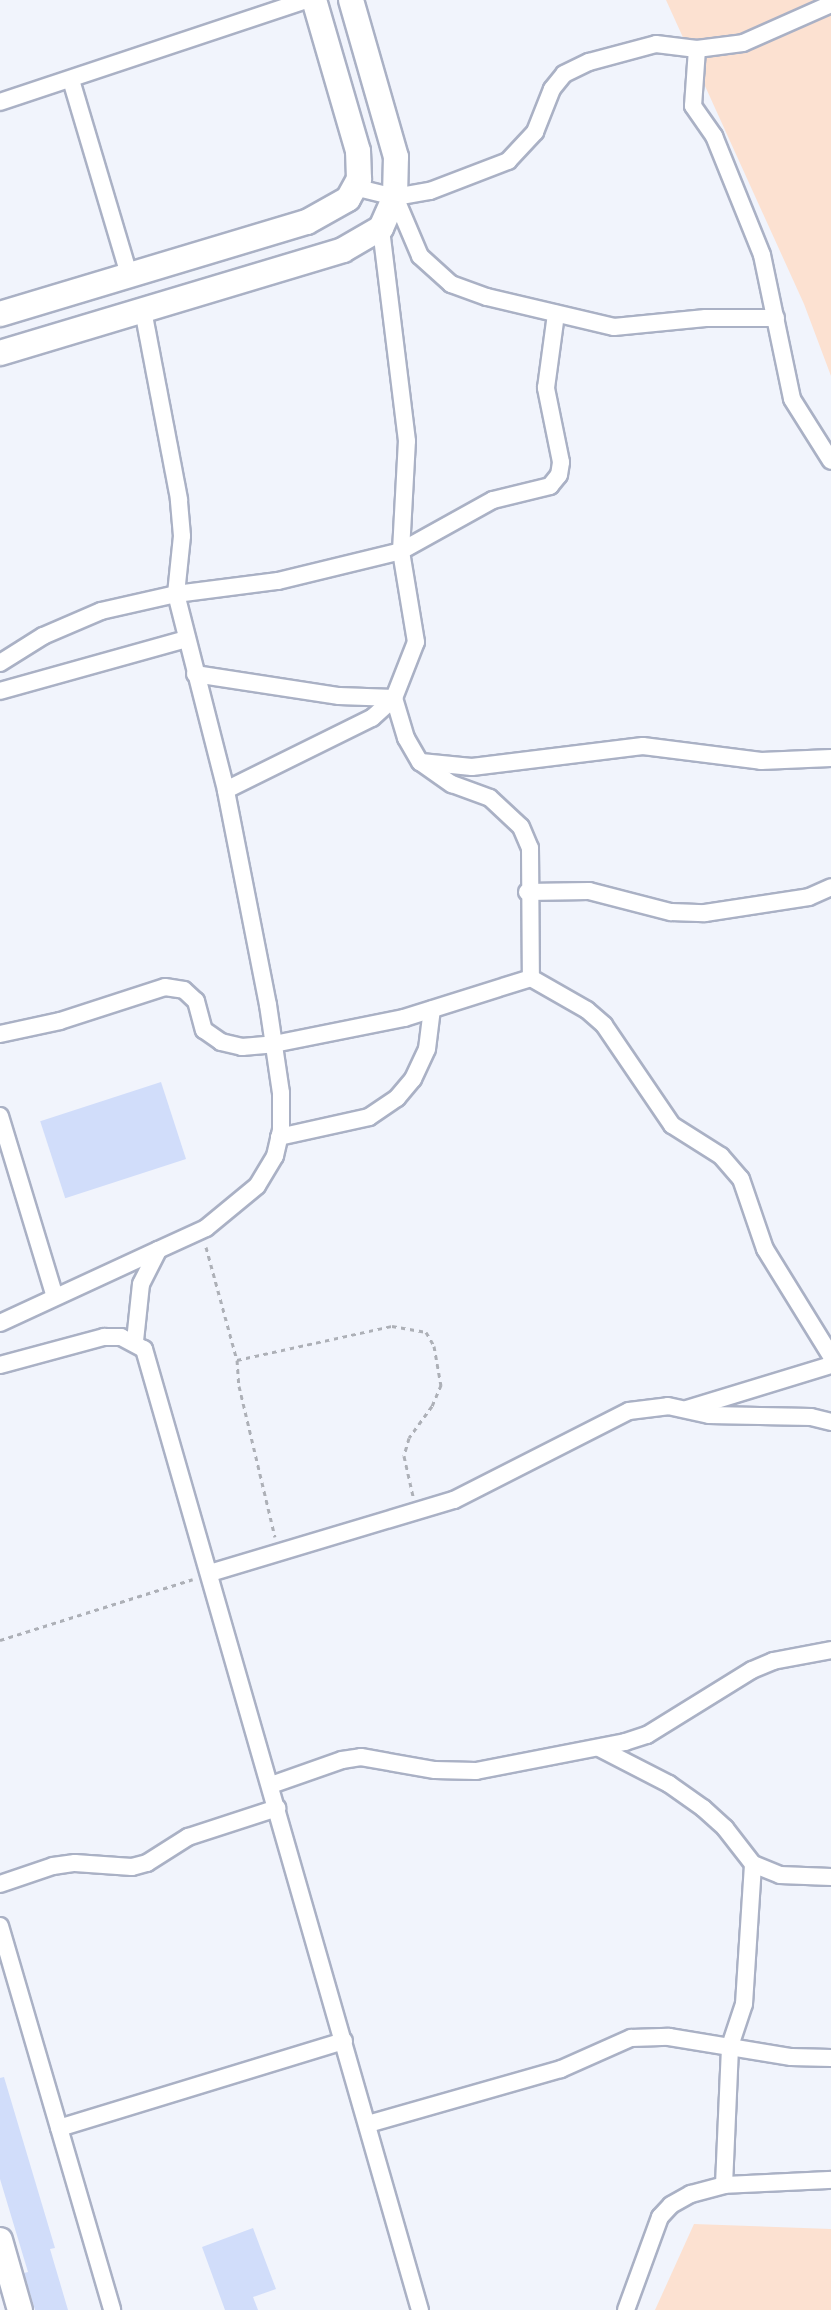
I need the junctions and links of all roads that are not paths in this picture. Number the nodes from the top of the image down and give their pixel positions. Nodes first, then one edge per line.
1 (306, 0) edge
2 (314, 0) edge
3 (351, 0) edge
4 (831, 4) edge
5 (697, 49) junction
6 (72, 80) junction
7 (0, 102) edge
8 (354, 188) junction
9 (395, 197) junction
10 (381, 228) junction
11 (129, 275) junction
12 (143, 310) junction
13 (0, 314) edge
14 (555, 314) junction
15 (776, 318) junction
16 (0, 353) edge
17 (831, 461) edge
18 (401, 551) junction
19 (176, 594) junction
20 (186, 639) junction
21 (0, 663) edge
22 (195, 674) junction
23 (0, 690) edge
24 (394, 698) junction
25 (831, 758) edge
26 (420, 762) junction
27 (226, 790) junction
28 (831, 887) edge
29 (527, 892) junction
30 (531, 978) junction
31 (432, 1009) junction
32 (0, 1034) edge
33 (274, 1044) junction
34 (0, 1116) edge
35 (279, 1137) junction
36 (158, 1250) junction
37 (55, 1298) junction
38 (0, 1323) edge
39 (135, 1341) junction
40 (831, 1356) edge
41 (0, 1365) edge
42 (831, 1365) edge
43 (687, 1409) junction
44 (831, 1422) edge
45 (210, 1573) junction
46 (831, 1650) edge
47 (599, 1748) junction
48 (271, 1785) junction
49 (277, 1808) junction
50 (753, 1864) junction
51 (831, 1877) edge
52 (0, 1884) edge
53 (0, 1926) edge
54 (6, 1965) edge
55 (344, 2042) junction
56 (730, 2046) junction
57 (831, 2058) edge
58 (368, 2124) junction
59 (59, 2128) junction
60 (831, 2180) edge
61 (724, 2186) junction
62 (0, 2240) edge
63 (20, 2310) edge
64 (112, 2310) edge
65 (420, 2310) edge
66 (626, 2310) edge

1 - 6 street
2 - 8 street
3 - 9 street
4 - 5 street
5 - 9 street
5 - 15 street
6 - 7 street
6 - 11 street
8 - 9 street
8 - 11 street
9 - 10 street
9 - 14 street
10 - 12 street
10 - 18 street
11 - 13 street
12 - 16 street
12 - 19 street
14 - 15 street
14 - 18 street
15 - 17 street
18 - 19 street
18 - 24 street
19 - 20 street
19 - 21 street
20 - 22 street
20 - 23 street
22 - 24 street
22 - 27 street
24 - 26 street
24 - 27 street
25 - 26 street
26 - 29 street
27 - 33 street
28 - 29 street
29 - 30 street
30 - 31 street
30 - 40 street
31 - 33 street
31 - 35 street
32 - 33 street
33 - 35 street
34 - 37 street
35 - 36 street
36 - 37 street
36 - 39 street
37 - 38 street
39 - 41 street
39 - 45 street
42 - 43 street
43 - 44 street
43 - 45 street
45 - 48 street
46 - 47 street
47 - 48 street
47 - 50 street
48 - 49 street
49 - 52 street
49 - 55 street
50 - 51 street
50 - 56 street
53 - 54 street
54 - 59 street
55 - 58 street
55 - 59 street
56 - 57 street
56 - 58 street
56 - 61 street
58 - 65 street
59 - 64 street
60 - 61 street
61 - 66 street
62 - 63 street

